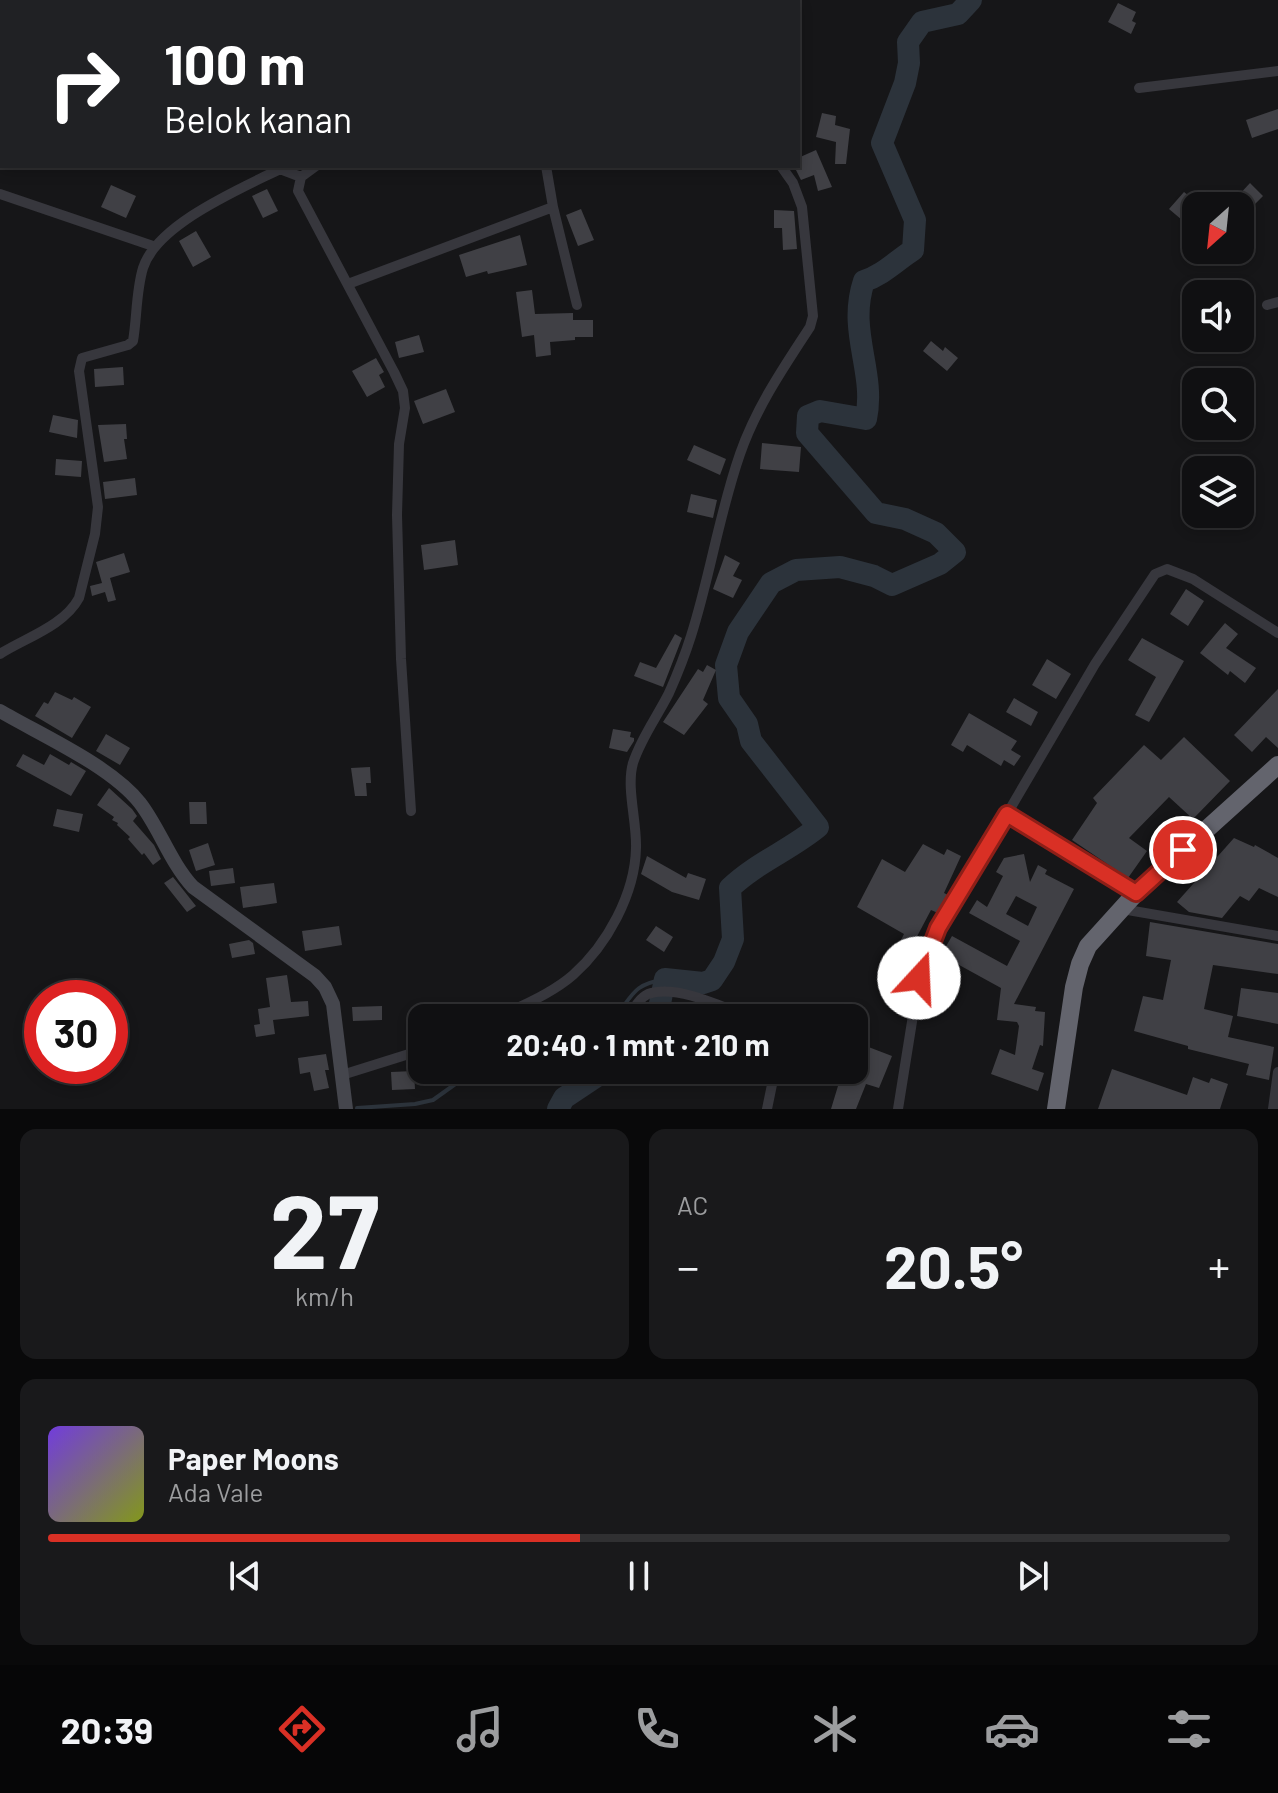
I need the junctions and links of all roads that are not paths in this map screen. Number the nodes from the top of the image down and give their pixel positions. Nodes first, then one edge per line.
1 (1278, 71) edge
2 (1139, 88) dead end
3 (276, 168) edge
4 (313, 168) edge
5 (546, 168) edge
6 (782, 168) edge
7 (301, 177) junction
8 (0, 194) edge
9 (553, 207) junction
10 (153, 246) junction
11 (348, 284) junction
12 (577, 305) dead end
13 (1278, 633) edge
14 (0, 654) edge
15 (0, 711) edge
16 (1278, 765) edge
17 (411, 811) dead end
18 (1007, 814) junction
19 (1136, 893) junction
20 (1122, 909) junction
21 (1278, 936) edge
22 (521, 1004) edge
23 (638, 1004) edge
24 (711, 1004) edge
25 (408, 1054) edge
26 (1278, 1072) edge
27 (342, 1075) junction
28 (772, 1084) edge
29 (346, 1109) edge
30 (767, 1109) edge
31 (898, 1109) edge
32 (1056, 1109) edge
33 (1273, 1109) edge

1 - 2 street
3 - 7 street
3 - 10 street
4 - 7 street
5 - 9 street
6 - 22 street
7 - 11 street
8 - 10 street
9 - 11 street
9 - 12 street
10 - 14 street
11 - 17 street
13 - 18 street
15 - 27 street
16 - 19 highway
18 - 19 street
18 - 31 street
19 - 20 highway
20 - 21 street
20 - 32 highway
23 - 24 street
25 - 27 street
26 - 33 street
27 - 29 street
28 - 30 street

